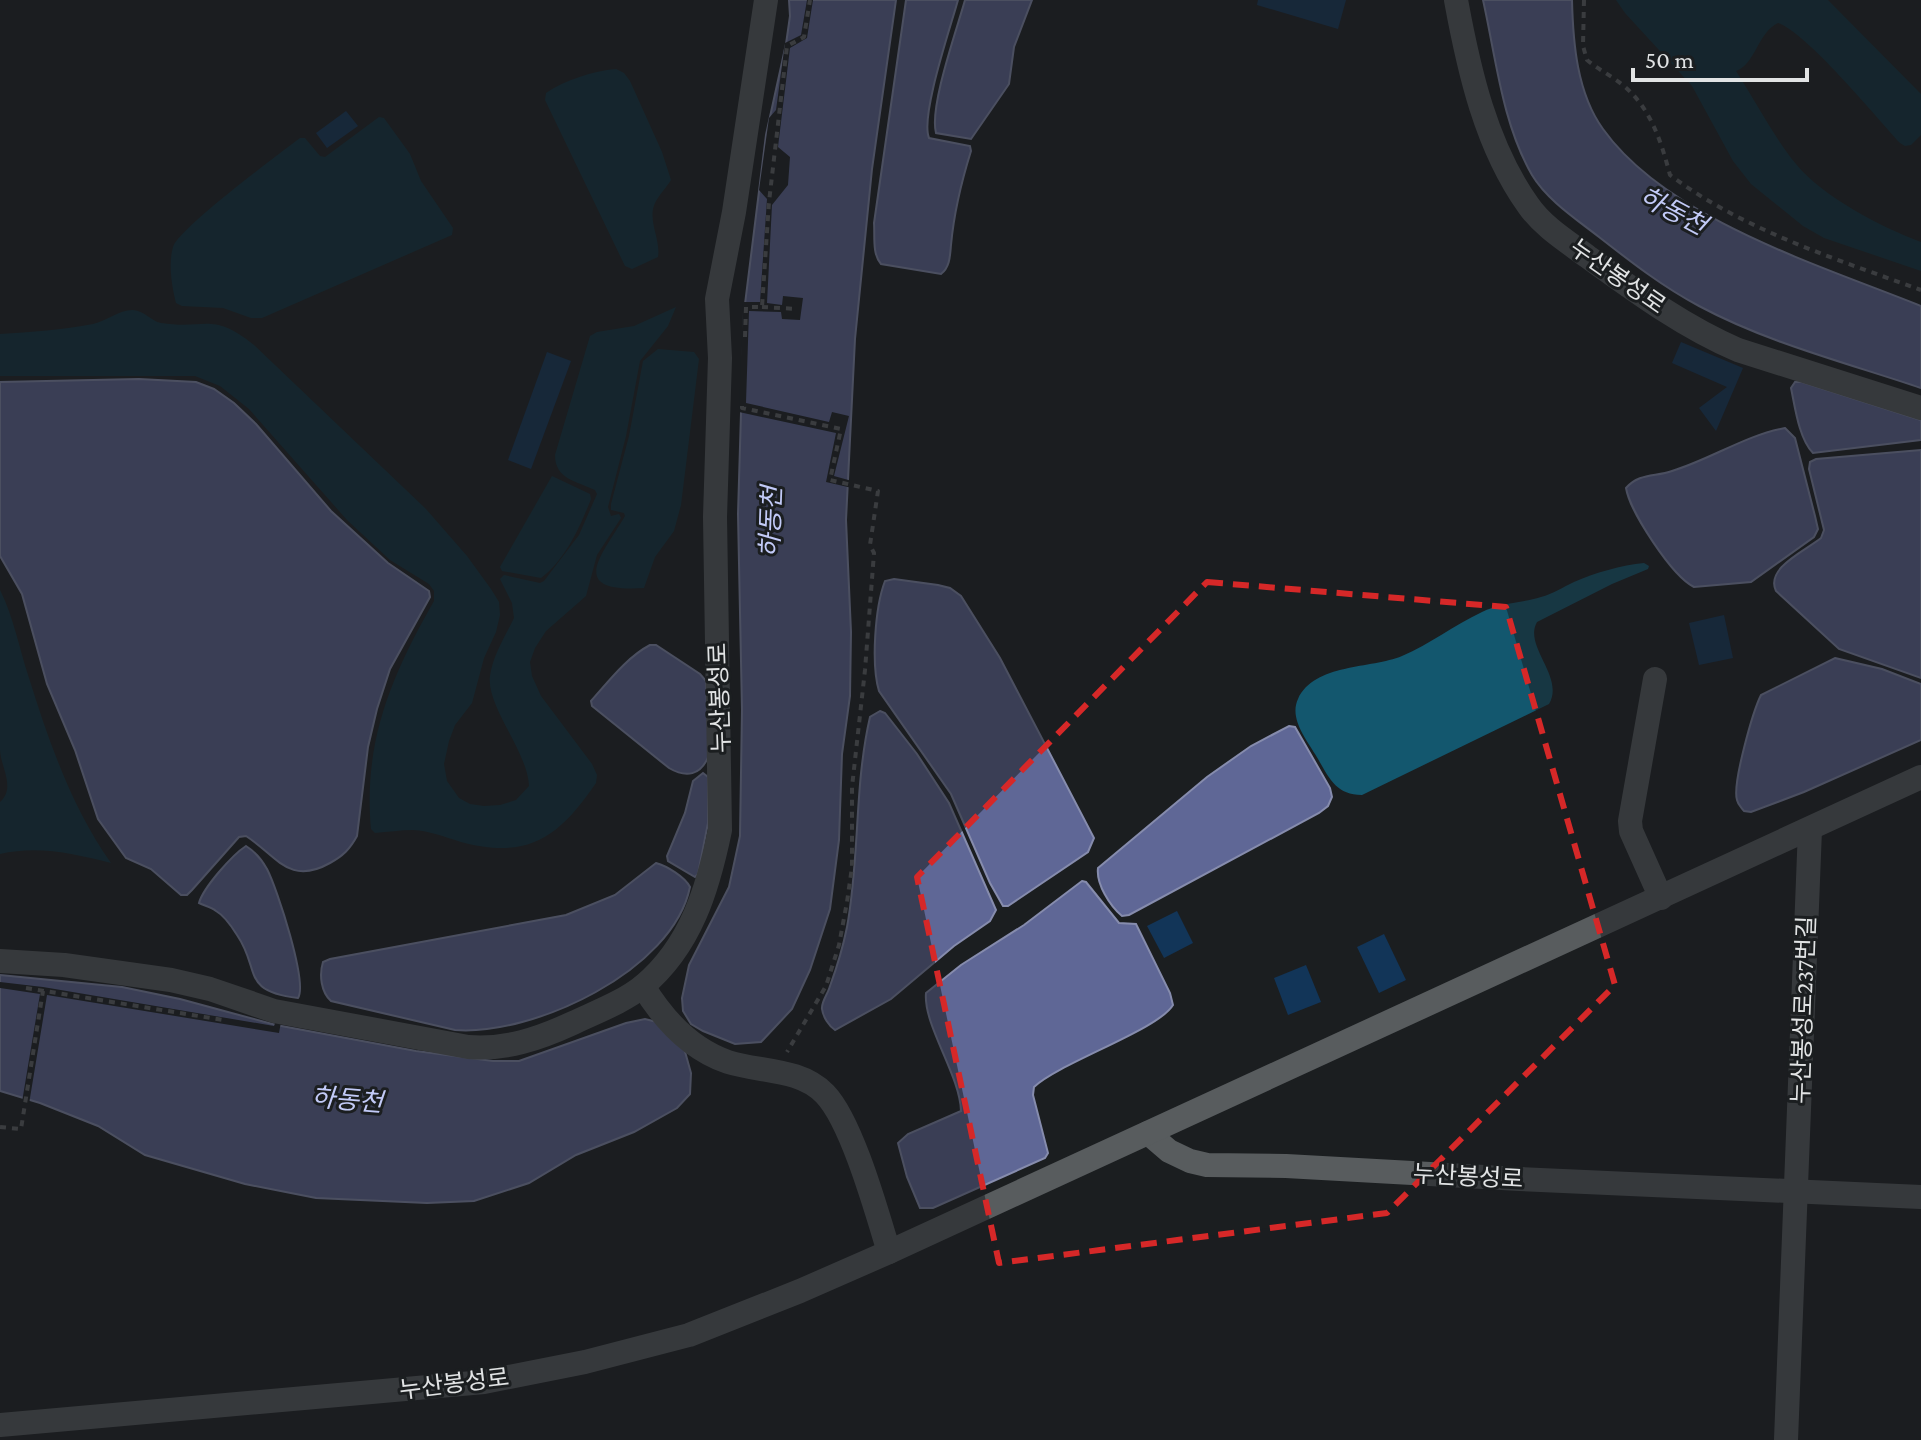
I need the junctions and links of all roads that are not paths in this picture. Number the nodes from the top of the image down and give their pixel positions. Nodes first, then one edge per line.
1 (766, 0) edge
2 (1456, 0) edge
3 (1921, 408) edge
4 (1655, 679) dead end
5 (1921, 777) edge
6 (1810, 829) junction
7 (1661, 898) junction
8 (0, 961) edge
9 (643, 986) junction
10 (1148, 1133) junction
11 (1797, 1191) junction
12 (1921, 1197) edge
13 (889, 1252) junction
14 (0, 1425) edge
15 (1786, 1440) edge

1 - 9 street, 누산봉성로
2 - 3 street, 누산봉성로
4 - 7 street
5 - 6 street, 누산봉성로
6 - 7 street, 누산봉성로
6 - 11 street, 누산봉성로237번길
7 - 10 street, 누산봉성로
8 - 9 street, 누산봉성로
9 - 13 street
10 - 11 street, 누산봉성로
10 - 13 street, 누산봉성로
11 - 12 street
11 - 15 street, 누산봉성로237번길
13 - 14 street, 누산봉성로

